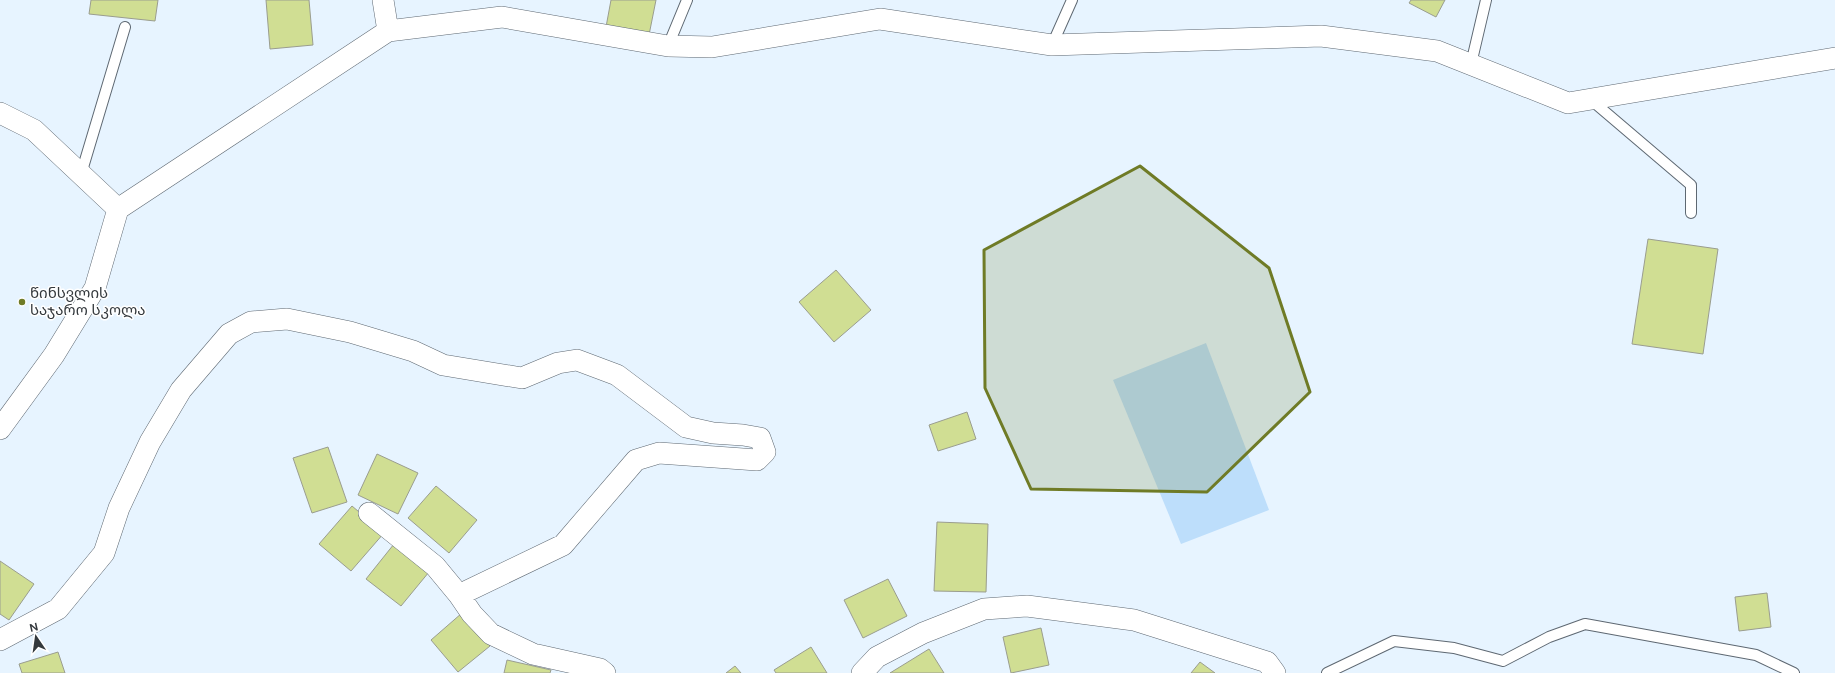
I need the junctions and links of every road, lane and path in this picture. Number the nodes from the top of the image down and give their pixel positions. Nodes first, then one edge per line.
1 (383, 0) edge
2 (687, 0) edge
3 (1072, 0) edge
4 (1486, 0) edge
5 (125, 27) dead end
6 (388, 31) junction
7 (1052, 45) junction
8 (668, 46) junction
9 (1835, 58) edge
10 (1471, 64) junction
11 (1590, 99) junction
12 (0, 113) edge
13 (81, 174) junction
14 (118, 209) junction
15 (1691, 213) dead end
16 (0, 429) edge
17 (369, 513) dead end
18 (459, 595) junction
19 (0, 640) edge
20 (605, 673) edge
21 (862, 673) edge
22 (1275, 673) edge
23 (1327, 673) edge
24 (1794, 673) edge

1 - 6 street
2 - 8 lane
3 - 7 lane
4 - 10 lane
5 - 13 lane
6 - 8 street
6 - 14 street
7 - 8 street
7 - 10 street
9 - 11 street
10 - 11 street
11 - 15 lane
12 - 13 street
13 - 14 street
14 - 16 street
17 - 18 street
18 - 19 street
18 - 20 street
21 - 22 street
23 - 24 lane

